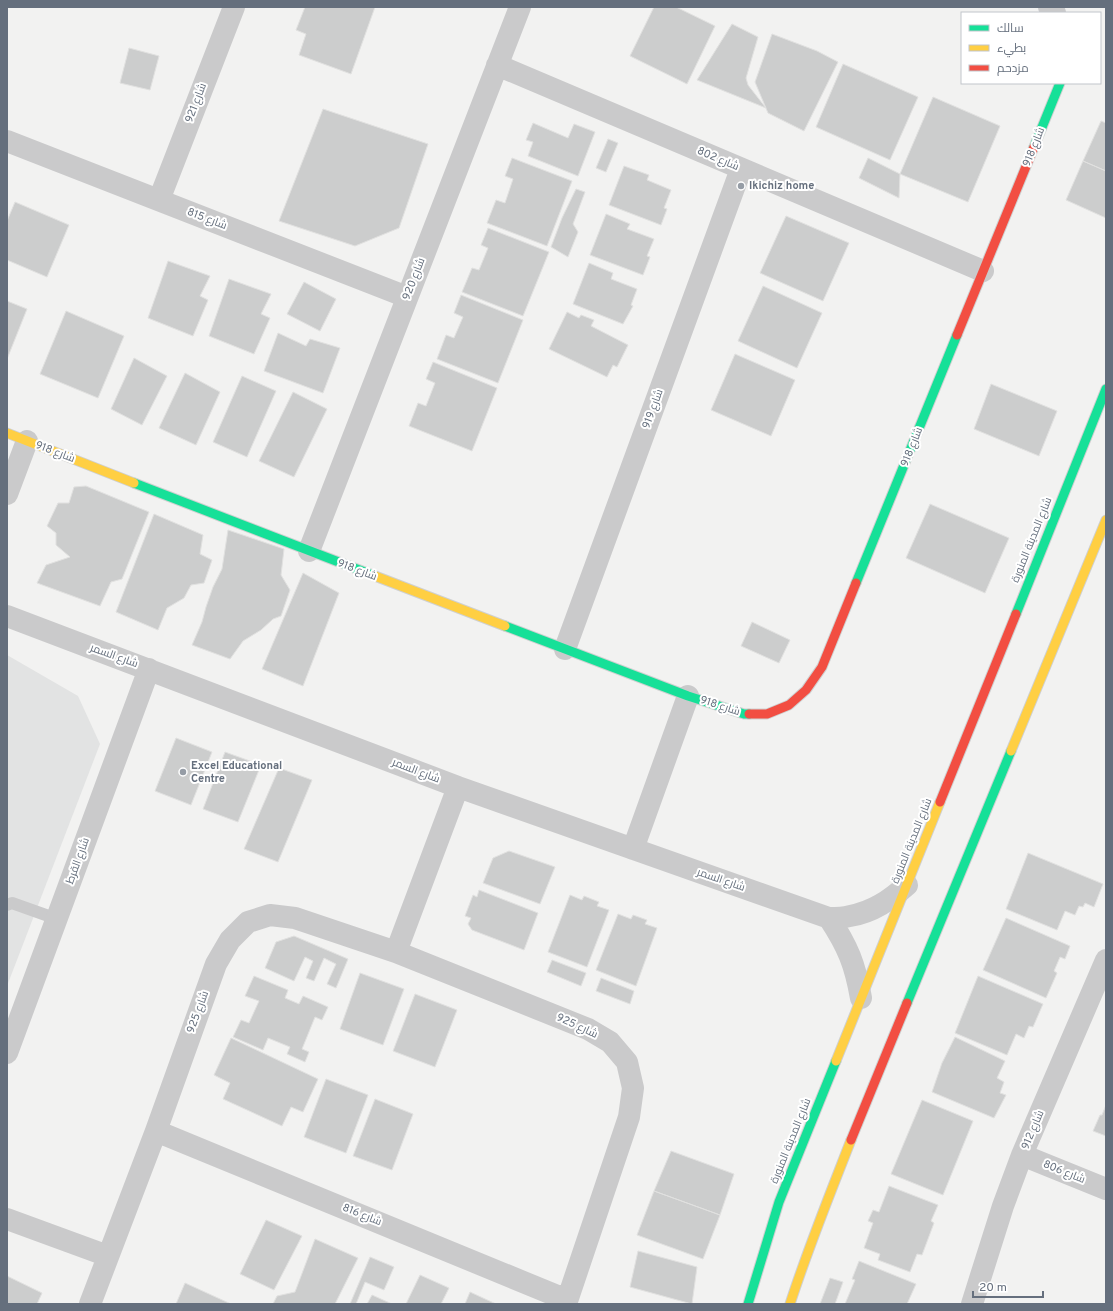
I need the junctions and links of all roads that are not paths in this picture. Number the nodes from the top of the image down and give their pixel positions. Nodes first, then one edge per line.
1 (234, 7) edge
2 (520, 7) edge
3 (498, 65) junction
4 (1060, 84) edge
5 (7, 141) edge
6 (741, 169) junction
7 (159, 200) junction
8 (983, 271) junction
9 (407, 297) junction
10 (1106, 390) edge
11 (7, 433) edge
12 (27, 441) junction
13 (7, 494) edge
14 (1106, 520) edge
15 (310, 551) junction
16 (7, 616) edge
17 (565, 649) junction
18 (149, 669) junction
19 (688, 696) junction
20 (458, 787) junction
21 (633, 849) junction
22 (907, 885) junction
23 (7, 905) edge
24 (828, 918) junction
25 (56, 919) junction
26 (396, 952) junction
27 (1106, 960) edge
28 (861, 998) junction
29 (9, 1044) edge
30 (156, 1131) junction
31 (1022, 1155) junction
32 (1106, 1189) edge
33 (7, 1219) edge
34 (108, 1256) junction
35 (567, 1302) edge
36 (90, 1304) edge
37 (748, 1304) edge
38 (790, 1304) edge
39 (972, 1304) edge

1 - 7 street, شارع 921
2 - 3 street, شارع 920
3 - 6 street, شارع 802
3 - 9 street, شارع 920
4 - 8 street, شارع 918
5 - 7 street, شارع 815
6 - 8 street, شارع 802
6 - 17 street, شارع 919
7 - 9 street, شارع 815
8 - 19 street, شارع 918
9 - 15 street, شارع 920
10 - 22 street, شارع المدينة المنورة
11 - 12 street, شارع 918
12 - 13 street, شارع 918
12 - 15 street, شارع 918
14 - 38 street
15 - 17 street, شارع 918
16 - 18 street, شارع السمر
17 - 19 street, شارع 918
18 - 20 street, شارع السمر
18 - 25 street, شارع القرط
19 - 21 street, شارع 918
20 - 21 street, شارع السمر
20 - 26 street
21 - 24 street, شارع السمر
22 - 24 street, شارع السمر
22 - 28 street, شارع المدينة المنورة
23 - 25 lane
24 - 28 street
25 - 29 street, شارع القرط
26 - 30 street, شارع 925
26 - 35 street, شارع 925
27 - 31 street, شارع 912
28 - 37 street, شارع المدينة المنورة
30 - 34 street, شارع 925
30 - 35 street, شارع 816
31 - 32 street, شارع 806
31 - 39 street, شارع 912
33 - 34 street
34 - 36 street, شارع 925

